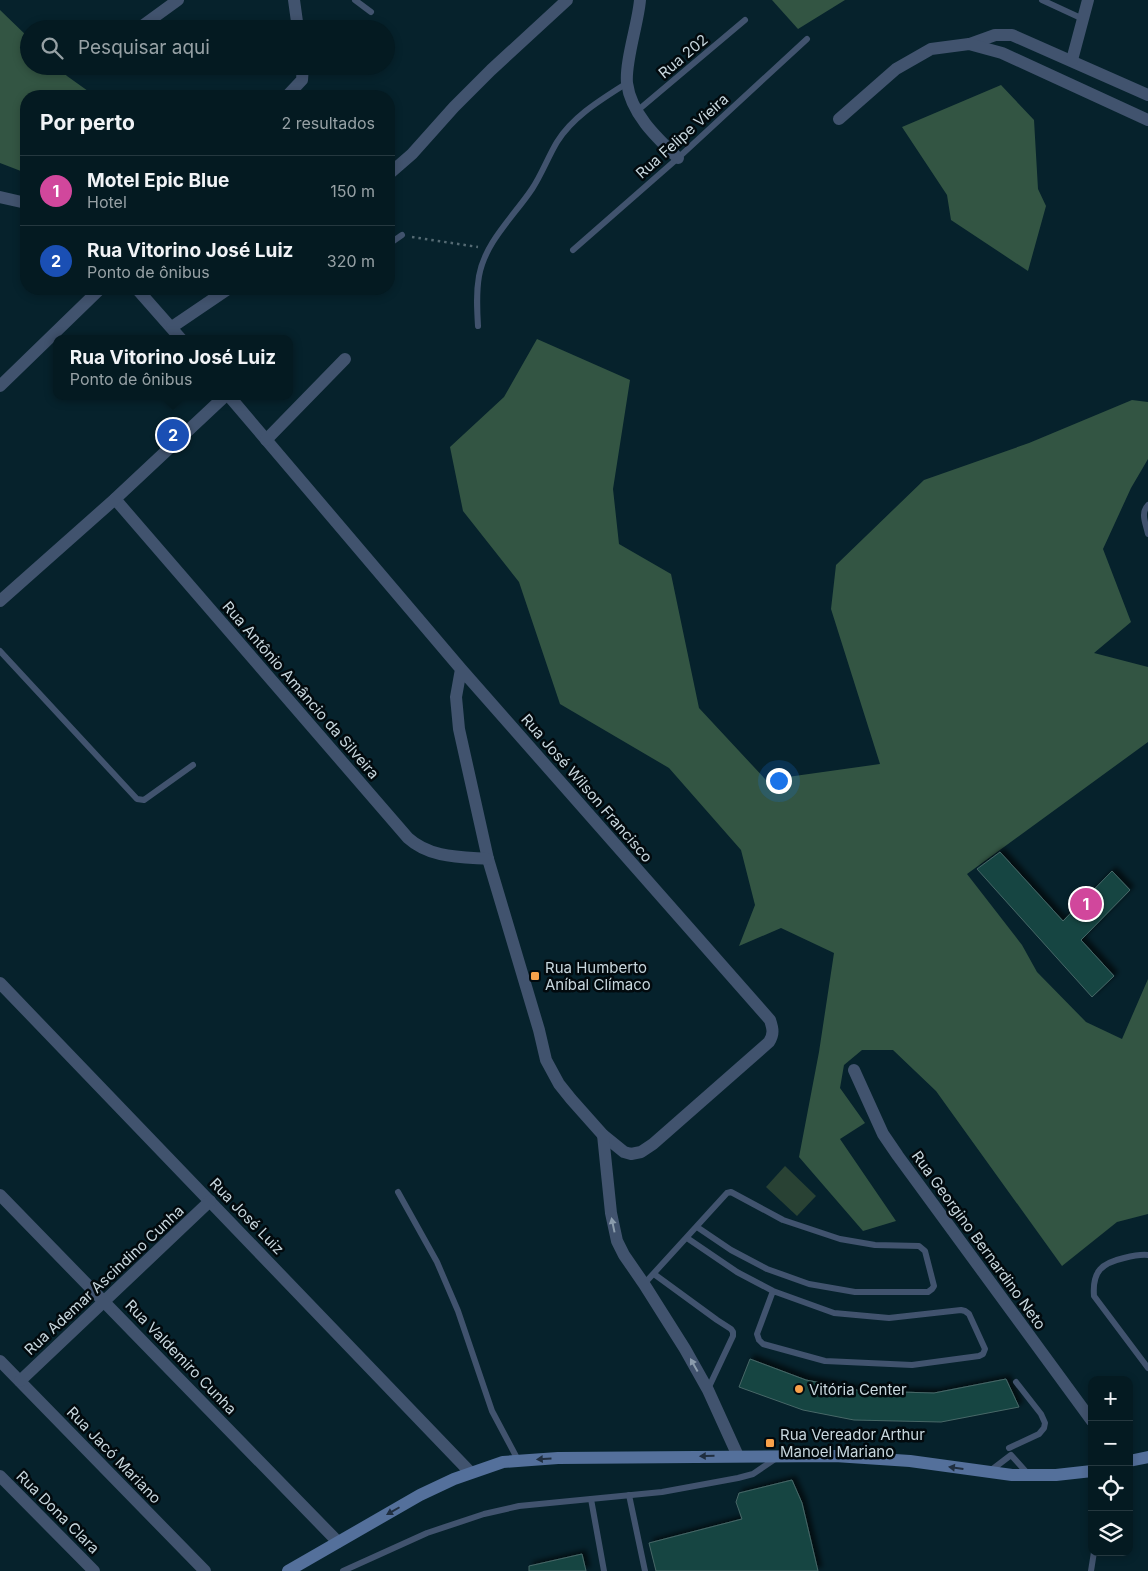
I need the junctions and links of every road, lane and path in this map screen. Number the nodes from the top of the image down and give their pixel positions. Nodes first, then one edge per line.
1 (178, 0) edge
2 (294, 0) edge
3 (355, 0) edge
4 (567, 0) edge
5 (640, 0) edge
6 (1042, 0) edge
7 (1088, 0) edge
8 (371, 12) dead end
9 (1083, 18) junction
10 (150, 20) edge
11 (297, 20) edge
12 (745, 20) dead end
13 (807, 39) dead end
14 (969, 44) junction
15 (1072, 60) junction
16 (1102, 74) junction
17 (302, 75) edge
18 (627, 83) junction
19 (293, 90) edge
20 (1148, 95) edge
21 (1105, 101) junction
22 (637, 111) junction
23 (839, 118) dead end
24 (1148, 120) edge
25 (678, 158) junction
26 (395, 169) edge
27 (0, 197) edge
28 (20, 202) edge
29 (402, 235) joint
30 (395, 240) edge
31 (489, 249) junction
32 (573, 250) dead end
33 (94, 295) edge
34 (143, 295) edge
35 (219, 295) edge
36 (478, 326) dead end
37 (172, 327) junction
38 (178, 335) edge
39 (345, 359) dead end
40 (0, 386) edge
41 (223, 400) edge
42 (231, 400) edge
43 (266, 440) junction
44 (116, 499) junction
45 (1148, 505) edge
46 (1148, 534) edge
47 (0, 601) edge
48 (0, 651) edge
49 (461, 669) junction
50 (193, 765) dead end
51 (488, 860) junction
52 (2, 988) edge
53 (854, 1070) dead end
54 (603, 1135) junction
55 (398, 1192) dead end
56 (0, 1195) edge
57 (210, 1201) junction
58 (697, 1227) junction
59 (687, 1238) junction
60 (1148, 1256) edge
61 (654, 1274) junction
62 (644, 1284) junction
63 (773, 1291) junction
64 (104, 1302) junction
65 (0, 1361) edge
66 (1148, 1368) edge
67 (20, 1381) junction
68 (1016, 1382) dead end
69 (708, 1390) junction
70 (1091, 1421) edge
71 (1009, 1448) dead end
72 (738, 1456) junction
73 (1148, 1457) edge
74 (778, 1458) junction
75 (518, 1460) junction
76 (1133, 1460) edge
77 (1088, 1471) edge
78 (470, 1472) junction
79 (988, 1472) junction
80 (1028, 1475) junction
81 (0, 1476) edge
82 (629, 1495) junction
83 (592, 1499) junction
84 (338, 1542) junction
85 (1093, 1556) edge
86 (94, 1571) edge
87 (205, 1571) edge
88 (288, 1571) edge
89 (344, 1571) edge
90 (604, 1571) edge
91 (646, 1571) edge
92 (1091, 1571) edge

1 - 10 street
2 - 11 street
3 - 8 lane
4 - 26 street
5 - 18 street
6 - 9 lane
7 - 9 street
9 - 15 street
12 - 22 lane, Rua 202
13 - 25 lane, Rua Felipe Vieira
14 - 15 street
14 - 21 street
14 - 23 street
15 - 16 street
16 - 20 street
16 - 21 street
17 - 19 street
18 - 22 street
18 - 31 lane
21 - 24 street
22 - 25 street
25 - 32 lane, Rua Felipe Vieira
27 - 28 street
29 - 30 lane
29 - 31 path
31 - 36 lane
33 - 40 street
34 - 37 street
35 - 37 street
37 - 38 street
39 - 43 street
41 - 44 street
42 - 43 street, Rua José Wilson Francisco
43 - 49 street, Rua José Wilson Francisco
44 - 47 street
44 - 51 street, Rua Antônio Amâncio da Silveira
45 - 46 lane
48 - 50 lane
49 - 51 street
49 - 54 street, Rua José Wilson Francisco
51 - 54 street
52 - 57 street, Rua José Luiz
53 - 70 street, Rua Georgino Bernardino Neto
62 -> 54 street
55 - 75 lane
56 - 64 street, Rua Valdemiro Cunha
57 - 64 street, Rua Ademar Ascindino Cunha
57 - 78 street, Rua José Luiz
58 - 58 lane
58 - 59 lane
59 - 61 lane
59 - 63 lane
60 - 66 lane
61 - 62 lane
61 - 69 lane
69 -> 62 street
63 - 63 lane
64 - 67 street, Rua Ademar Ascindino Cunha
64 - 84 street, Rua Valdemiro Cunha
65 - 67 street, Rua Jacó Mariano
67 - 87 street, Rua Jacó Mariano
68 - 71 lane
69 - 72 street
72 - 74 main road
72 -> 75 main road
73 - 76 main road
79 -> 74 main road
74 - 82 lane
75 - 78 main road
77 - 80 main road
78 -> 84 main road
79 - 80 main road
79 - 80 lane
81 - 86 street, Rua Dona Clara
82 - 83 lane
82 - 91 lane
83 - 89 lane
83 - 90 lane
84 - 88 main road
85 - 92 lane

